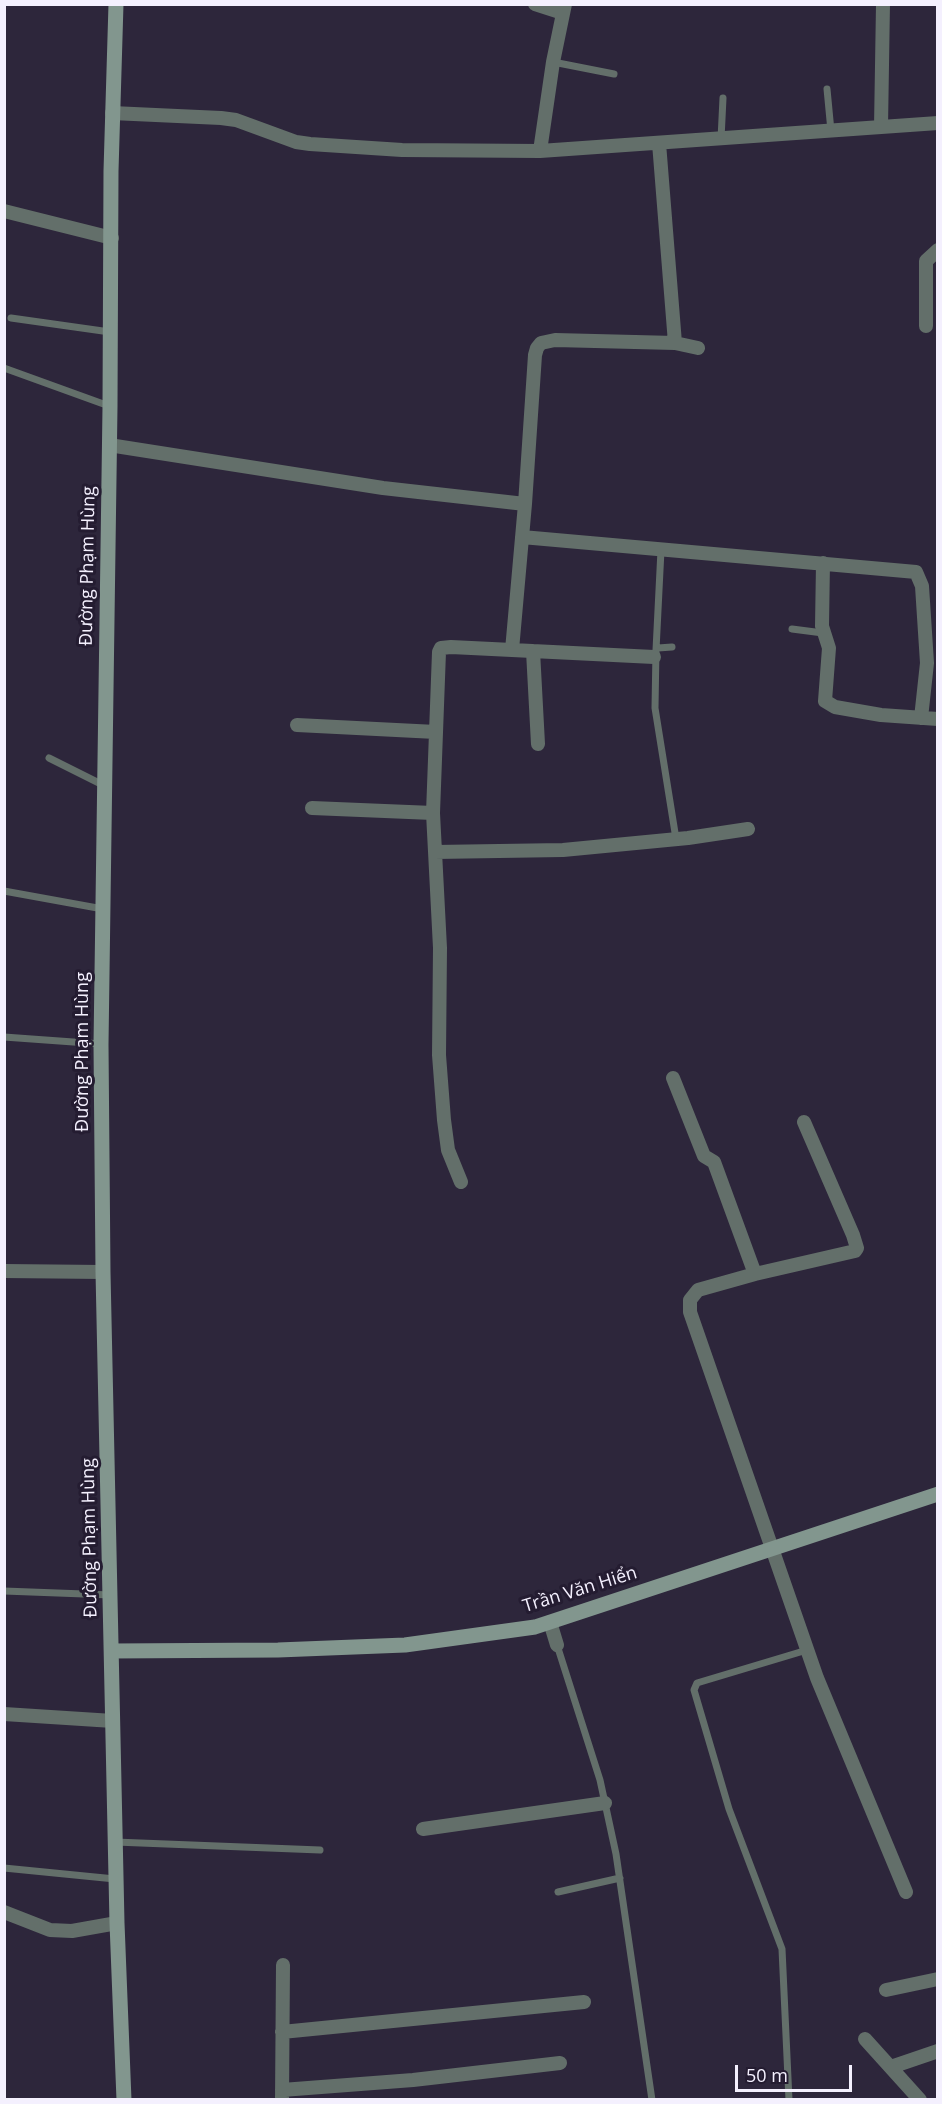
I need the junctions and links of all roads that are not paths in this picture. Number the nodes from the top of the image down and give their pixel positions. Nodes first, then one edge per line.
1 (116, 4) edge
2 (535, 4) edge
3 (883, 4) edge
4 (564, 9) edge
5 (553, 62) junction
6 (614, 74) dead end
7 (827, 89) dead end
8 (723, 98) dead end
9 (112, 113) junction
10 (938, 123) edge
11 (881, 128) junction
12 (831, 131) junction
13 (721, 139) junction
14 (659, 143) junction
15 (540, 151) junction
16 (4, 211) edge
17 (112, 238) junction
18 (938, 250) edge
19 (11, 318) dead end
20 (926, 326) dead end
21 (110, 332) junction
22 (675, 343) junction
23 (698, 348) dead end
24 (4, 368) edge
25 (111, 407) junction
26 (109, 445) junction
27 (525, 504) junction
28 (522, 537) junction
29 (661, 550) junction
30 (823, 563) junction
31 (792, 628) dead end
32 (822, 633) junction
33 (672, 647) dead end
34 (512, 650) junction
35 (534, 651) junction
36 (655, 654) junction
37 (921, 718) junction
38 (938, 719) edge
39 (297, 725) dead end
40 (436, 732) junction
41 (538, 744) dead end
42 (49, 758) dead end
43 (105, 786) junction
44 (312, 808) dead end
45 (432, 813) junction
46 (748, 829) dead end
47 (676, 839) junction
48 (435, 852) junction
49 (4, 891) edge
50 (103, 909) junction
51 (4, 1037) edge
52 (101, 1044) junction
53 (673, 1078) dead end
54 (804, 1122) dead end
55 (461, 1182) dead end
56 (4, 1271) edge
57 (103, 1272) junction
58 (755, 1274) junction
59 (938, 1494) edge
60 (776, 1558) junction
61 (4, 1591) edge
62 (111, 1595) junction
63 (554, 1634) junction
64 (807, 1650) junction
65 (112, 1651) junction
66 (4, 1714) edge
67 (113, 1721) junction
68 (605, 1803) junction
69 (423, 1829) dead end
70 (115, 1842) junction
71 (320, 1850) dead end
72 (4, 1868) edge
73 (620, 1878) junction
74 (116, 1879) junction
75 (558, 1892) dead end
76 (906, 1892) dead end
77 (4, 1912) edge
78 (117, 1923) junction
79 (283, 1965) dead end
80 (938, 1979) edge
81 (886, 1990) dead end
82 (584, 2002) dead end
83 (282, 2032) junction
84 (865, 2039) dead end
85 (938, 2051) edge
86 (560, 2063) dead end
87 (891, 2067) junction
88 (282, 2095) edge
89 (124, 2100) edge
90 (652, 2100) edge
91 (789, 2100) edge
92 (920, 2100) edge

1 - 9 main road, Đường Phạm Hùng
2 - 4 street
3 - 11 street
4 - 5 street
5 - 6 lane
5 - 15 street
7 - 12 lane
8 - 13 lane
9 - 15 street
9 - 17 main road, Đường Phạm Hùng
10 - 11 street
11 - 12 street
12 - 13 street
13 - 14 street
14 - 15 street
14 - 22 street
16 - 17 street
17 - 21 main road, Đường Phạm Hùng
18 - 20 street
19 - 21 lane
21 - 25 main road, Đường Phạm Hùng
22 - 23 street
22 - 27 street
24 - 25 lane
25 - 26 main road, Đường Phạm Hùng
26 - 27 street
26 - 43 main road, Đường Phạm Hùng
27 - 28 street
28 - 29 street
28 - 34 street
29 - 30 street
29 - 36 lane
30 - 32 street
30 - 37 street
31 - 32 lane
32 - 37 street
33 - 36 lane
34 - 35 street
34 - 40 street
35 - 36 street
35 - 41 street
36 - 47 lane
37 - 38 street
39 - 40 street
40 - 45 street
42 - 43 lane
43 - 50 main road, Đường Phạm Hùng
44 - 45 street
45 - 48 street
46 - 47 street
47 - 48 street
48 - 55 street
49 - 50 lane
50 - 52 main road, Đường Phạm Hùng
51 - 52 lane
52 - 57 main road, Đường Phạm Hùng
53 - 58 street
54 - 58 street
56 - 57 street
57 - 62 main road, Đường Phạm Hùng
58 - 60 street
59 - 60 main road, Trần Văn Hiển
60 - 63 main road, Trần Văn Hiển
60 - 64 street
61 - 62 lane
62 - 65 main road, Đường Phạm Hùng
63 - 65 main road, Trần Văn Hiển
63 - 68 lane
64 - 76 street
64 - 91 lane
65 - 67 main road, Đường Phạm Hùng
66 - 67 street
67 - 70 main road, Đường Phạm Hùng
68 - 69 street
68 - 73 lane
70 - 71 lane
70 - 74 main road, Đường Phạm Hùng
72 - 74 lane
73 - 75 lane
73 - 90 lane
74 - 78 main road, Đường Phạm Hùng
77 - 78 street
78 - 89 main road, Đường Phạm Hùng
79 - 83 street
80 - 81 street
82 - 83 street
83 - 88 street
84 - 87 street
85 - 87 street
86 - 88 street
87 - 92 street

